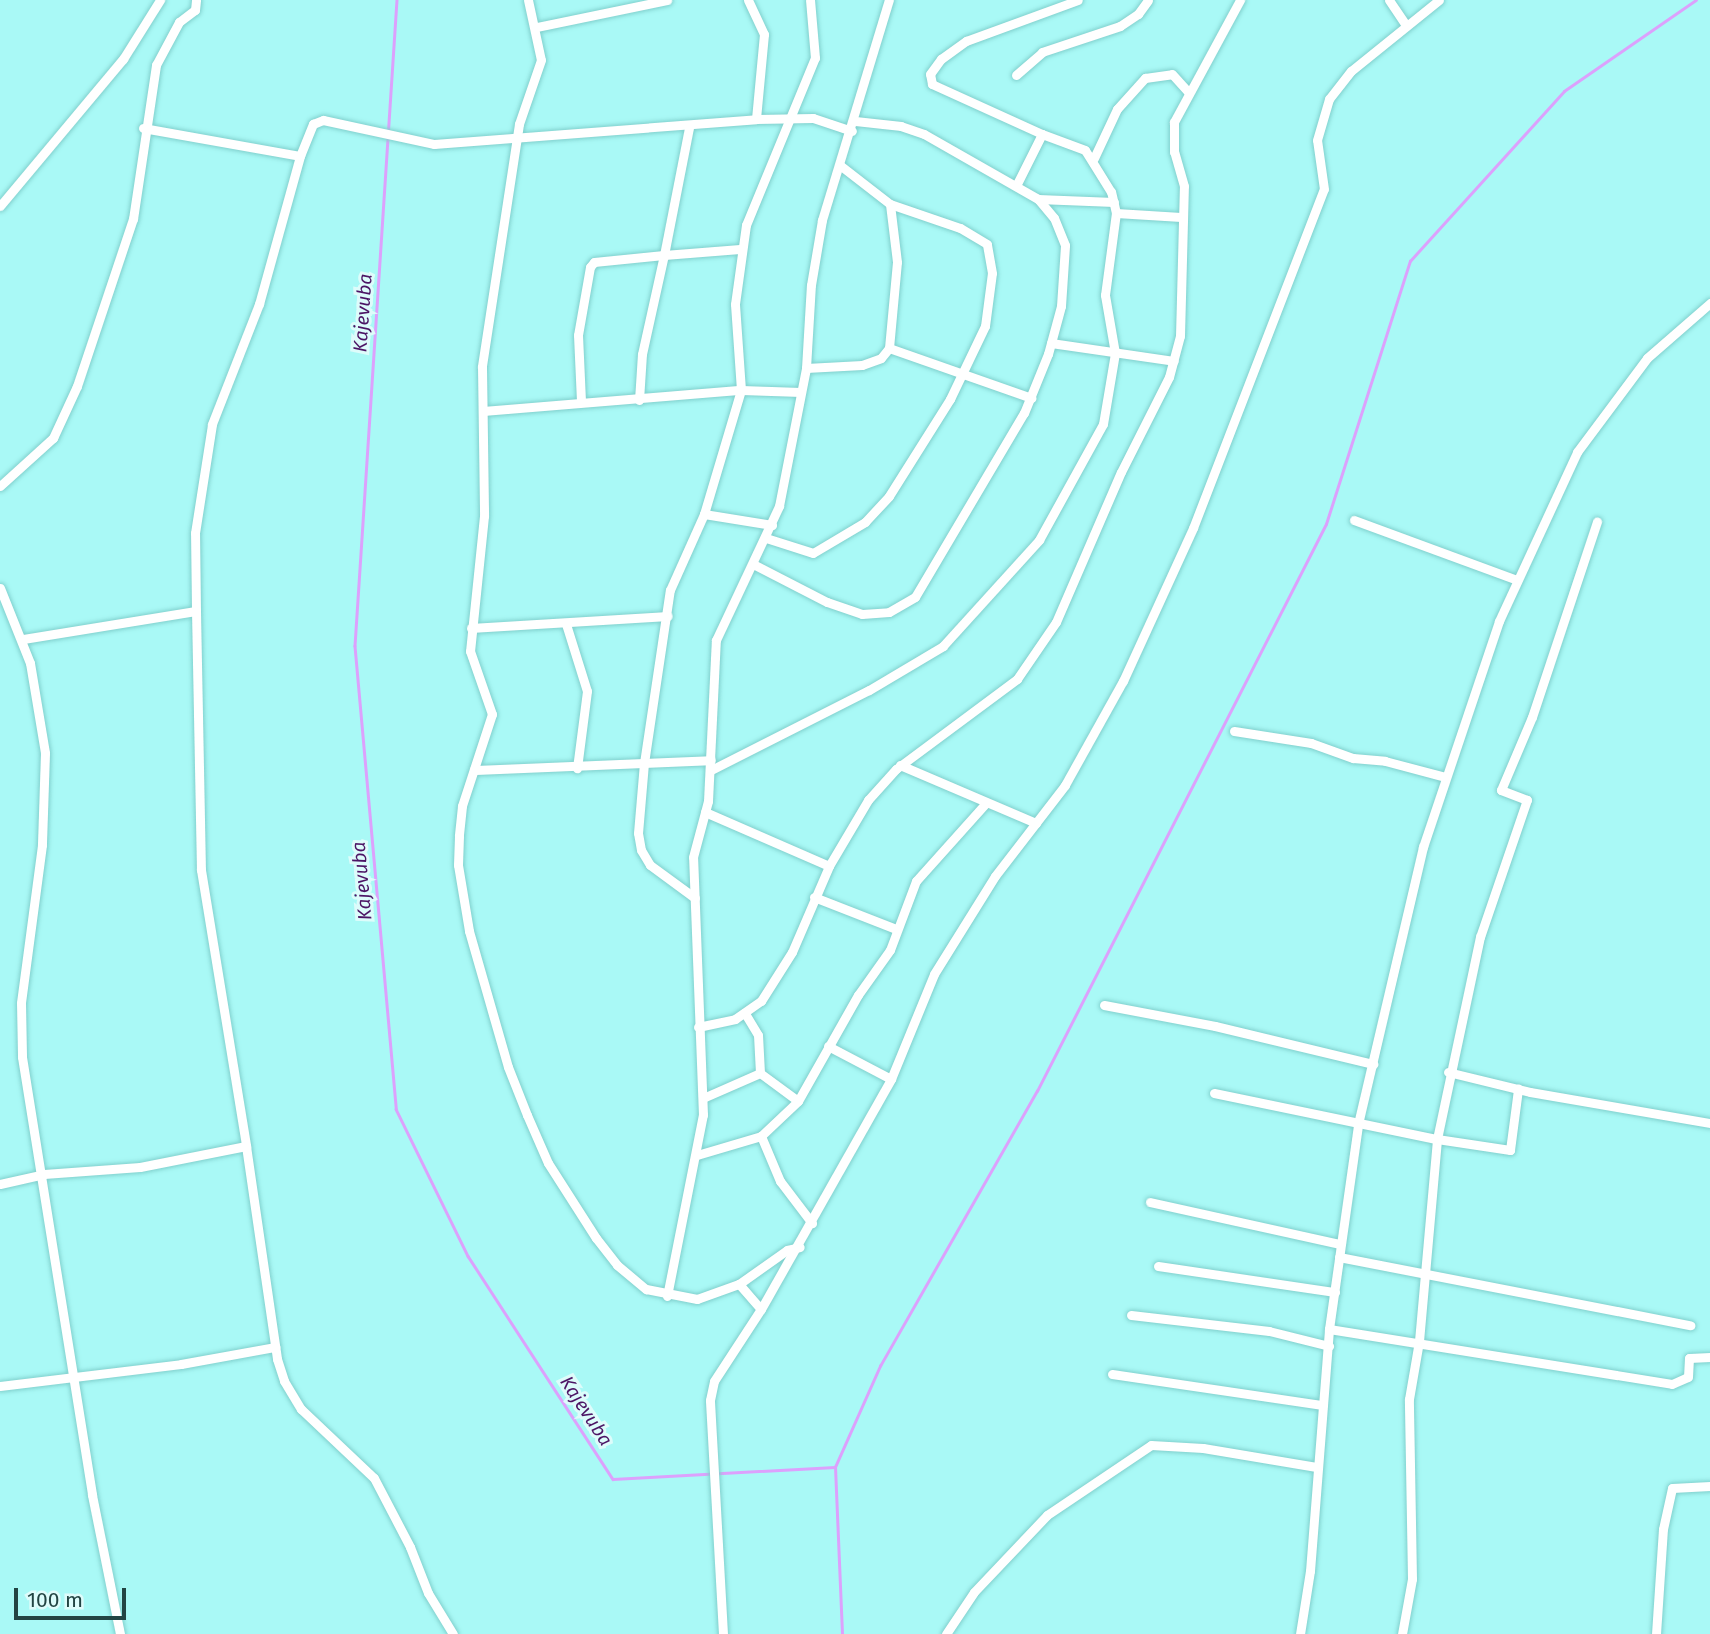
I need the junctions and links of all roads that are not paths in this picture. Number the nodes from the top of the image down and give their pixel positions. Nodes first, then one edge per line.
1 (160, 0) edge
2 (196, 0) edge
3 (528, 0) edge
4 (667, 0) edge
5 (748, 0) edge
6 (810, 0) edge
7 (889, 0) edge
8 (1078, 0) edge
9 (1148, 0) edge
10 (1240, 0) edge
11 (1388, 0) edge
12 (1439, 0) edge
13 (1406, 25) junction
14 (537, 27) junction
15 (1016, 75) dead end
16 (1188, 92) junction
17 (755, 118) junction
18 (793, 120) junction
19 (853, 126) junction
20 (689, 127) junction
21 (143, 128) junction
22 (1042, 134) junction
23 (516, 139) junction
24 (300, 156) junction
25 (1094, 158) junction
26 (841, 166) junction
27 (1017, 184) junction
28 (1038, 199) junction
29 (1114, 202) junction
30 (890, 204) junction
31 (0, 206) edge
32 (1116, 213) junction
33 (1181, 217) junction
34 (740, 248) junction
35 (664, 255) junction
36 (1710, 303) edge
37 (1051, 342) junction
38 (889, 348) junction
39 (1115, 353) junction
40 (1174, 360) junction
41 (806, 368) junction
42 (962, 374) junction
43 (741, 390) junction
44 (801, 392) junction
45 (1032, 398) junction
46 (639, 400) junction
47 (580, 401) junction
48 (483, 411) junction
49 (0, 486) edge
50 (704, 514) junction
51 (1354, 520) dead end
52 (1597, 522) dead end
53 (772, 525) junction
54 (766, 538) junction
55 (752, 564) junction
56 (1517, 580) junction
57 (0, 588) edge
58 (196, 611) junction
59 (668, 616) junction
60 (566, 624) junction
61 (471, 628) junction
62 (23, 639) junction
63 (1234, 731) dead end
64 (644, 763) junction
65 (711, 765) junction
66 (900, 765) junction
67 (577, 768) junction
68 (474, 769) junction
69 (1445, 777) junction
70 (986, 803) junction
71 (705, 812) junction
72 (1036, 823) junction
73 (829, 866) junction
74 (814, 897) junction
75 (695, 898) junction
76 (896, 929) junction
77 (1104, 1005) dead end
78 (745, 1013) junction
79 (698, 1027) junction
80 (828, 1046) junction
81 (1373, 1064) junction
82 (1448, 1072) junction
83 (760, 1073) junction
84 (891, 1079) junction
85 (1518, 1089) junction
86 (1214, 1093) dead end
87 (703, 1098) junction
88 (798, 1101) junction
89 (1710, 1122) edge
90 (1358, 1124) junction
91 (761, 1136) junction
92 (1437, 1139) junction
93 (246, 1146) junction
94 (697, 1155) junction
95 (44, 1174) junction
96 (0, 1184) edge
97 (1150, 1202) dead end
98 (812, 1223) junction
99 (1340, 1244) junction
100 (800, 1247) junction
101 (1339, 1257) junction
102 (1158, 1266) dead end
103 (1425, 1272) junction
104 (739, 1284) junction
105 (1335, 1292) junction
106 (667, 1296) junction
107 (761, 1309) junction
108 (1130, 1315) dead end
109 (1690, 1325) dead end
110 (1329, 1329) junction
111 (1419, 1341) junction
112 (1329, 1346) junction
113 (275, 1347) junction
114 (1710, 1357) edge
115 (72, 1374) junction
116 (1112, 1374) dead end
117 (0, 1386) edge
118 (1323, 1405) junction
119 (1316, 1467) junction
120 (1710, 1486) edge
121 (120, 1634) edge
122 (453, 1634) edge
123 (723, 1634) edge
124 (946, 1634) edge
125 (1300, 1634) edge
126 (1402, 1634) edge
127 (1656, 1634) edge

1 - 31 street
2 - 21 street
3 - 14 street
4 - 14 street
5 - 17 street
6 - 18 street
7 - 19 street
8 - 22 street
9 - 15 street
10 - 16 street
11 - 13 street
12 - 13 street
13 - 72 street
14 - 23 street
16 - 25 street
16 - 33 street
17 - 18 street
17 - 20 street
18 - 19 street
18 - 34 street
19 - 26 street
19 - 27 street
20 - 23 street
20 - 35 street
21 - 24 street
21 - 49 street
22 - 25 street
22 - 27 street
23 - 24 street
23 - 48 street
24 - 58 street
25 - 29 street
26 - 30 street
26 - 41 street
27 - 28 street
28 - 29 street
28 - 37 street
29 - 32 street
30 - 38 street
30 - 42 street
32 - 33 street
32 - 39 street
33 - 40 street
34 - 35 street
34 - 43 street
35 - 46 street
35 - 47 street
36 - 56 street
37 - 39 street
37 - 45 street
38 - 41 street
38 - 42 street
39 - 40 street
39 - 65 street
40 - 66 street
41 - 44 street
42 - 45 street
42 - 54 street
43 - 44 street
43 - 46 street
43 - 50 street
44 - 53 street
45 - 55 street
46 - 47 street
47 - 48 street
48 - 61 street
50 - 53 street
50 - 59 street
51 - 56 street
52 - 82 street
53 - 54 street
54 - 55 street
55 - 65 street
56 - 69 street
57 - 62 street
58 - 62 street
58 - 93 street
59 - 60 street
59 - 64 street
60 - 61 street
60 - 67 street
61 - 68 street
62 - 95 street
63 - 69 street
64 - 65 street
64 - 67 street
64 - 75 street
65 - 71 street
66 - 70 street
66 - 73 street
67 - 68 street
68 - 106 street
69 - 81 street
70 - 72 street
70 - 76 street
71 - 73 street
71 - 75 street
72 - 84 street
73 - 74 street
74 - 76 street
74 - 78 street
75 - 79 street
76 - 80 street
77 - 81 street
78 - 79 street
78 - 83 street
79 - 87 street
80 - 84 street
80 - 88 street
81 - 90 street
82 - 85 street
82 - 92 street
83 - 87 street
83 - 88 street
84 - 98 street
85 - 89 street
85 - 92 street
86 - 90 street
87 - 94 street
88 - 91 street
90 - 92 street
90 - 99 street
91 - 94 street
91 - 98 street
92 - 103 street
93 - 95 street
93 - 113 street
94 - 106 street
95 - 96 street
95 - 115 street
97 - 99 street
98 - 100 street
99 - 101 street
100 - 104 street
100 - 107 street
101 - 103 street
101 - 105 street
102 - 105 street
103 - 109 street
103 - 111 street
104 - 106 street
104 - 107 street
105 - 110 street
107 - 123 street
108 - 112 street
110 - 111 street
110 - 112 street
111 - 114 street
111 - 126 street
112 - 118 street
113 - 115 street
113 - 122 street
115 - 117 street
115 - 121 street
116 - 118 street
118 - 119 street
119 - 124 street
119 - 125 street
120 - 127 street

